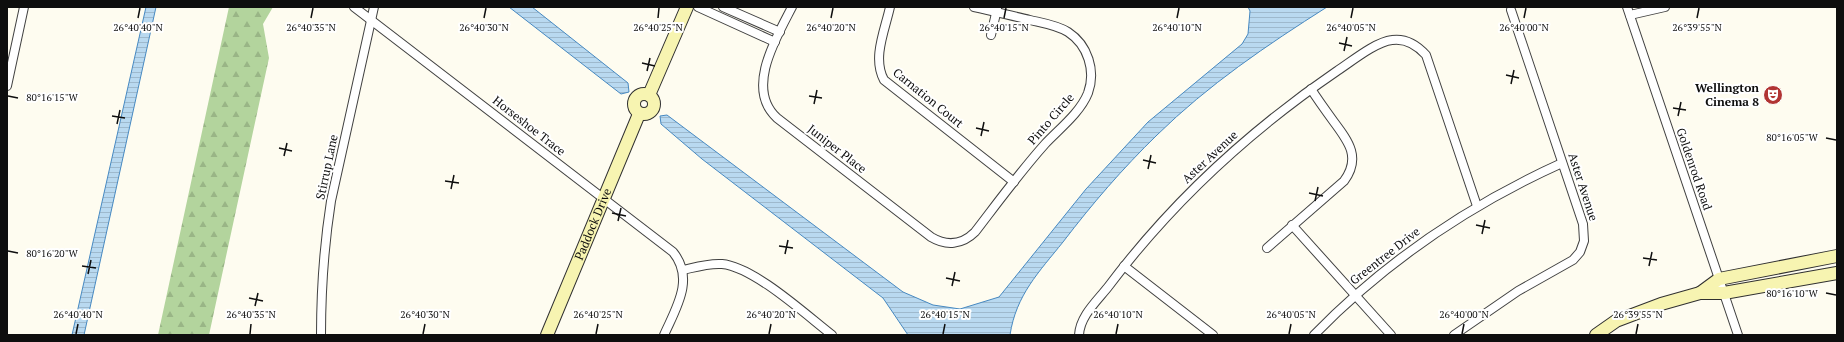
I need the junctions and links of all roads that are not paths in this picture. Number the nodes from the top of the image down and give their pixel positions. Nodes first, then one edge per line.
1 (24, 7) edge
2 (354, 7) edge
3 (374, 7) edge
4 (687, 7) edge
5 (698, 7) edge
6 (723, 7) edge
7 (792, 7) edge
8 (890, 7) edge
9 (974, 7) edge
10 (1627, 7) edge
11 (1665, 7) edge
12 (997, 10) edge
13 (1510, 10) dead end
14 (1630, 15) junction
15 (371, 20) junction
16 (780, 32) junction
17 (991, 35) dead end
18 (774, 42) junction
19 (7, 86) edge
20 (1311, 89) junction
21 (1562, 163) junction
22 (1014, 182) junction
23 (605, 200) junction
24 (1477, 206) junction
25 (1292, 225) junction
26 (952, 243) joint
27 (1267, 248) dead end
28 (1837, 256) edge
29 (1124, 266) junction
30 (683, 270) junction
31 (1837, 273) edge
32 (1719, 279) junction
33 (1700, 293) junction
34 (1724, 293) junction
35 (1355, 295) junction
36 (321, 335) edge
37 (547, 335) edge
38 (664, 335) edge
39 (832, 335) edge
40 (1079, 335) edge
41 (1213, 335) edge
42 (1314, 335) edge
43 (1391, 335) edge
44 (1454, 335) edge
45 (1596, 335) edge
46 (1738, 335) edge

1 - 19 street
2 - 15 street, Horseshoe Trace
3 - 15 street, Stirrup Lane
4 - 23 street, Paddock Drive
5 - 18 street
6 - 16 street
7 - 16 street
8 - 22 street, Carnation Court
9 - 12 street, Pinto Circle
10 - 14 street, Goldenrod Road
11 - 14 street
12 - 17 street
12 - 22 street, Pinto Circle
13 - 21 street, Aster Avenue
14 - 32 street, Goldenrod Road
15 - 23 street, Horseshoe Trace
15 - 36 street, Stirrup Lane
16 - 18 street
18 - 26 street, Juniper Place
20 - 24 street, Aster Avenue
20 - 25 street
20 - 29 street, Aster Avenue
21 - 24 street, Greentree Drive
21 - 44 street, Aster Avenue
22 - 26 street, Pinto Circle
23 - 30 street, Horseshoe Trace
23 - 37 street, Paddock Drive
24 - 35 street, Greentree Drive
25 - 27 street
25 - 35 street
28 - 32 street
29 - 40 street, Aster Avenue
29 - 41 street
30 - 38 street
30 - 39 street
31 - 34 street
32 - 33 street
32 - 34 street, Goldenrod Road
33 - 34 street
33 - 45 street
34 - 46 street, Goldenrod Road
35 - 42 street, Greentree Drive
35 - 43 street

